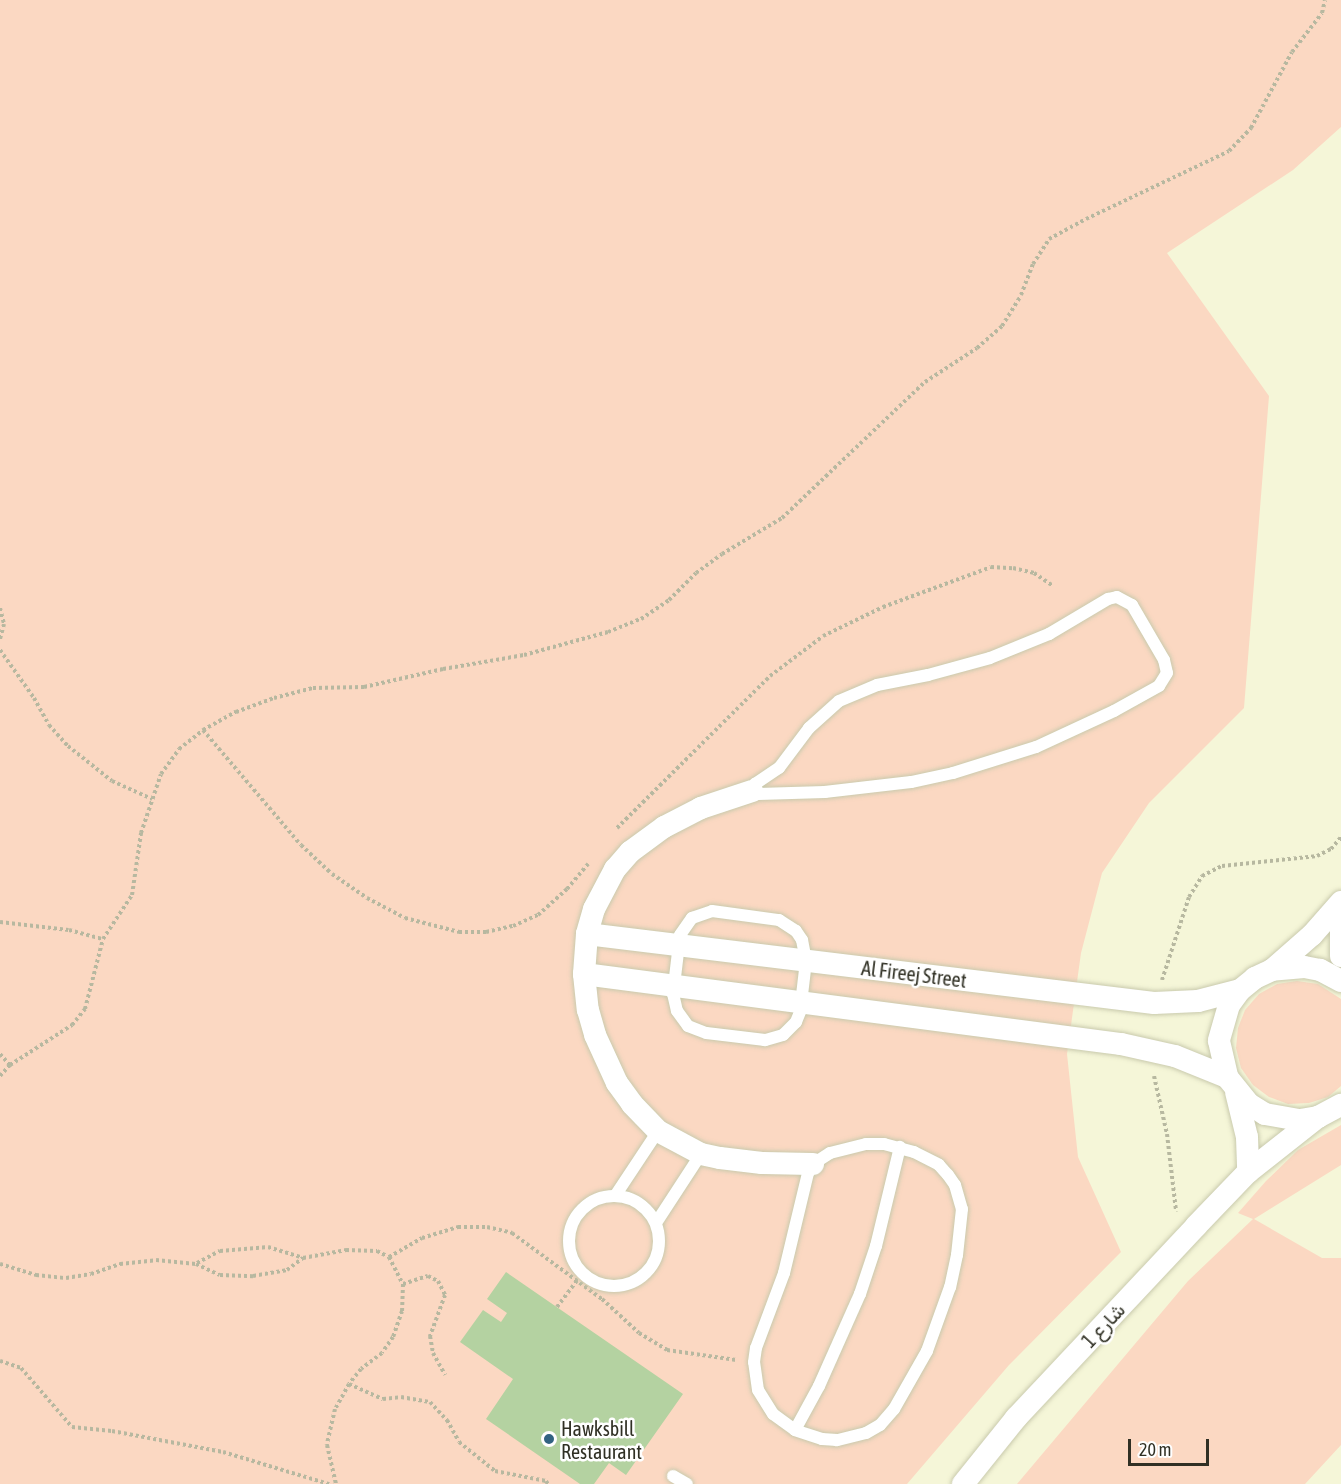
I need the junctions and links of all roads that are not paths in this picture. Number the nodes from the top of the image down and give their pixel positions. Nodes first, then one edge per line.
1 (752, 791) junction
2 (1341, 902) edge
3 (1341, 922) edge
4 (587, 934) junction
5 (678, 945) junction
6 (1341, 956) edge
7 (806, 961) junction
8 (1272, 970) junction
9 (584, 974) junction
10 (1341, 981) edge
11 (673, 986) junction
12 (1240, 990) junction
13 (801, 1003) junction
14 (1231, 1084) junction
15 (1341, 1105) edge
16 (1318, 1117) junction
17 (658, 1131) junction
18 (900, 1147) junction
19 (701, 1154) junction
20 (813, 1164) junction
21 (1248, 1172) junction
22 (615, 1196) junction
23 (656, 1223) junction
24 (795, 1430) junction
25 (673, 1476) dead end
26 (687, 1484) edge
27 (963, 1484) edge

1 - 1 lane
1 - 4 street
2 - 8 street
3 - 6 street
4 - 5 street, Al Fireej Street
4 - 9 street
5 - 7 street, Al Fireej Street
5 - 7 lane
5 - 11 lane
7 - 12 street, Al Fireej Street
7 - 13 lane
8 - 10 street
8 - 12 street
9 - 11 street
9 - 17 street
11 - 13 street
11 - 13 lane
12 - 14 street
13 - 14 street
14 - 16 street
14 - 21 street
15 - 16 street
16 - 21 street, شارع 1
17 - 19 street
17 - 22 lane
18 - 20 lane
18 - 24 lane
18 - 24 lane
19 - 20 street
19 - 23 lane
20 - 24 lane
21 - 27 street, شارع 1
22 - 23 lane
22 - 23 lane
25 - 26 lane

